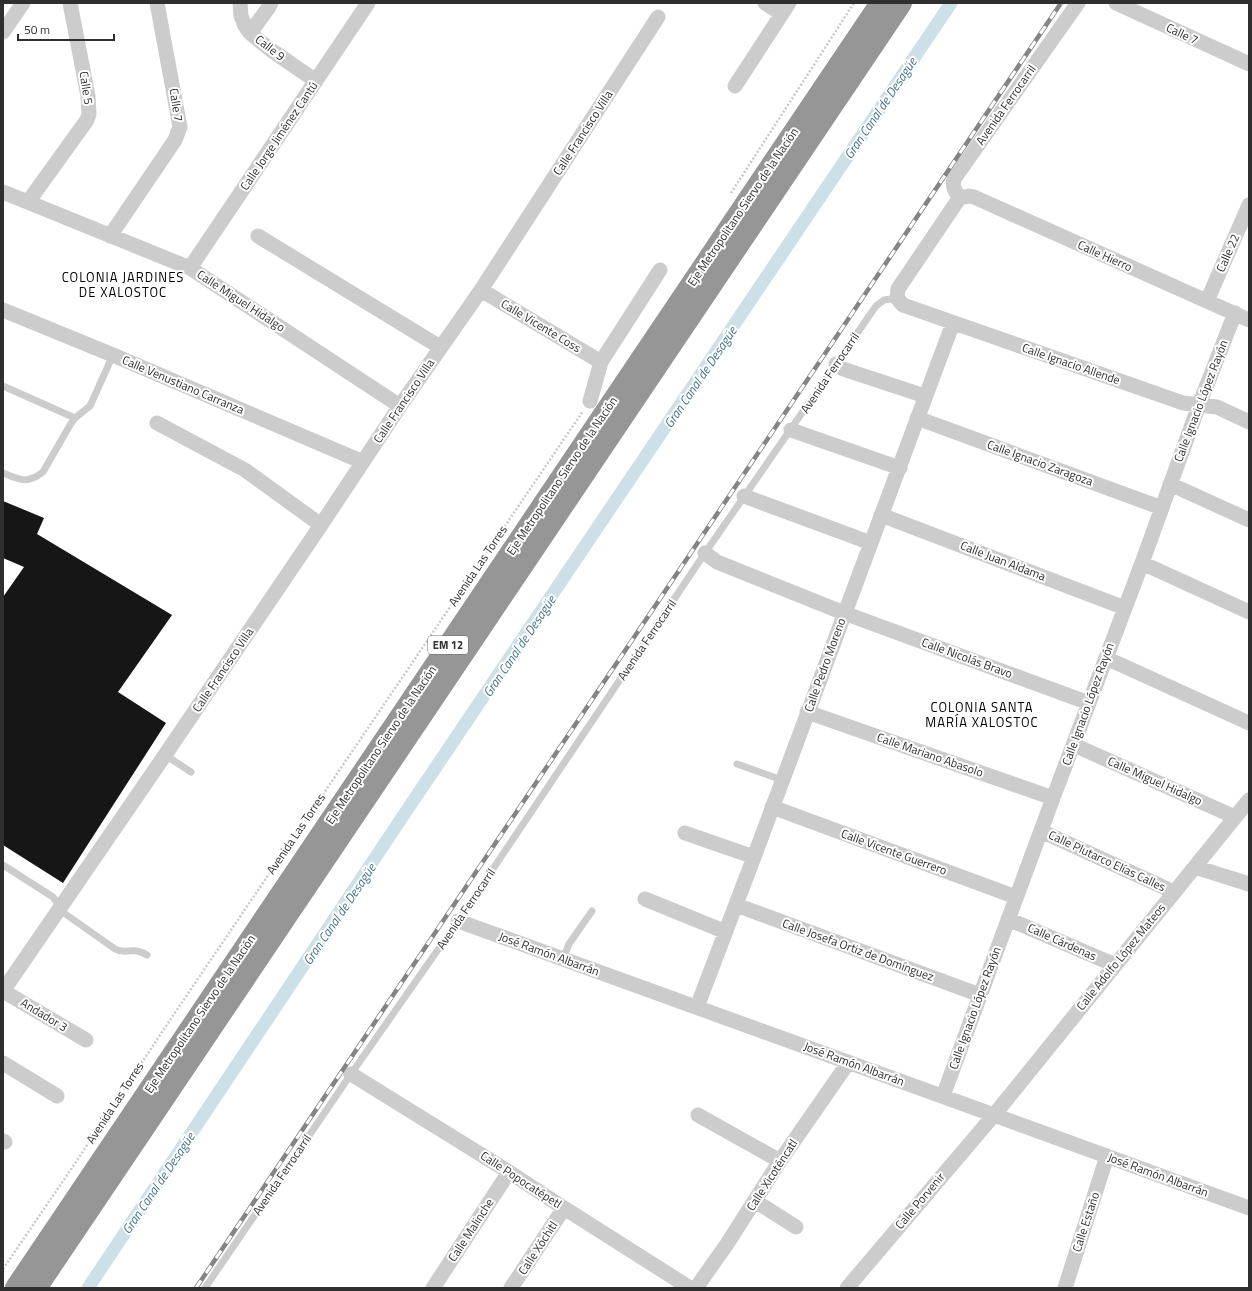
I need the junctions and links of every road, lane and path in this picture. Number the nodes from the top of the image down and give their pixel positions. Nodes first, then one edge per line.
1 (23, 3) edge
2 (70, 3) edge
3 (157, 3) edge
4 (240, 3) edge
5 (271, 3) edge
6 (368, 3) edge
7 (765, 3) edge
8 (854, 3) edge
9 (881, 3) edge
10 (901, 3) edge
11 (1078, 3) edge
12 (1116, 3) edge
13 (786, 8) edge
14 (658, 17) dead end
15 (3, 32) edge
16 (250, 33) junction
17 (1249, 64) edge
18 (316, 81) junction
19 (735, 86) dead end
20 (3, 192) edge
21 (730, 194) dead end
22 (960, 198) junction
23 (28, 202) junction
24 (1249, 205) edge
25 (110, 236) junction
26 (258, 236) dead end
27 (190, 268) junction
28 (660, 270) dead end
29 (481, 290) junction
30 (897, 298) junction
31 (1207, 301) junction
32 (3, 310) edge
33 (1235, 313) junction
34 (1249, 320) edge
35 (953, 323) junction
36 (440, 347) junction
37 (113, 355) junction
38 (601, 362) junction
39 (836, 364) junction
40 (3, 386) edge
41 (925, 396) junction
42 (590, 401) joint
43 (1199, 405) junction
44 (400, 406) junction
45 (75, 418) junction
46 (918, 418) junction
47 (1249, 422) edge
48 (157, 424) dead end
49 (791, 430) junction
50 (363, 462) junction
51 (900, 468) junction
52 (3, 473) edge
53 (1170, 484) junction
54 (744, 496) junction
55 (1162, 508) junction
56 (881, 515) junction
57 (1249, 520) edge
58 (321, 525) junction
59 (871, 543) junction
60 (705, 553) junction
61 (1142, 563) junction
62 (1125, 608) junction
63 (1249, 612) edge
64 (844, 613) junction
65 (1106, 658) junction
66 (1089, 703) junction
67 (808, 712) junction
68 (1249, 723) edge
69 (1074, 745) junction
70 (165, 755) junction
71 (737, 764) dead end
72 (191, 772) dead end
73 (782, 780) junction
74 (1053, 798) junction
75 (1249, 800) edge
76 (772, 807) junction
77 (1235, 817) junction
78 (1041, 831) junction
79 (685, 832) dead end
80 (754, 857) junction
81 (3, 865) edge
82 (1195, 867) junction
83 (1249, 884) edge
84 (1174, 892) junction
85 (1016, 897) junction
86 (645, 899) dead end
87 (736, 905) junction
88 (61, 907) junction
89 (592, 911) dead end
90 (1008, 918) junction
91 (458, 921) junction
92 (726, 932) junction
93 (147, 955) dead end
94 (563, 959) junction
95 (1115, 965) junction
96 (3, 991) edge
97 (980, 995) junction
98 (697, 1007) junction
99 (86, 1040) dead end
100 (3, 1063) edge
101 (848, 1063) junction
102 (351, 1074) junction
103 (57, 1096) dead end
104 (943, 1096) junction
105 (994, 1114) junction
106 (698, 1115) dead end
107 (1107, 1156) junction
108 (780, 1161) junction
109 (510, 1172) junction
110 (755, 1201) junction
111 (564, 1208) junction
112 (1249, 1208) edge
113 (796, 1227) dead end
114 (3, 1269) edge
115 (16, 1288) edge
116 (36, 1288) edge
117 (205, 1288) edge
118 (434, 1288) edge
119 (512, 1288) edge
120 (690, 1288) edge
121 (696, 1288) edge
122 (847, 1288) edge
123 (1065, 1288) edge

1 - 15 street
2 - 23 street, Calle 5
3 - 25 street, Calle 7
4 - 16 street, Calle 9
5 - 16 street
6 - 18 street, Calle Jorge Jiménez Cantú
7 - 13 street
8 - 21 path
9 - 115 highway, Eje Metropolitano Siervo de la Nación / EM 12
10 - 116 highway, Eje Metropolitano Siervo de la Nación / EM 12
11 - 22 street, Avenida Ferrocarril
12 - 17 street, Calle 7
13 - 19 street
14 - 29 street, Calle Francisco Villa
16 - 18 street, Calle 9
18 - 27 street, Calle Jorge Jiménez Cantú
20 - 23 street, Calle Miguel Hidalgo
22 - 30 street
22 - 31 street, Calle Hierro
23 - 25 street, Calle Miguel Hidalgo
24 - 31 street, Calle 22
25 - 27 street, Calle Miguel Hidalgo
26 - 36 street, Calle Francisco Villa
27 - 44 street, Calle Miguel Hidalgo
28 - 38 street
29 - 36 street, Calle Francisco Villa
29 - 38 street, Calle Vicente Coss
30 - 35 street, Calle Ignacio Allende
30 - 39 lane, Avenida Ferrocarril
31 - 33 street, Calle Hierro
32 - 37 street, Calle Venustiano Carranza
33 - 34 street, Calle Hierro
33 - 43 street, Calle Ignacio López Rayón
35 - 41 street, Calle Pedro Moreno
35 - 43 street, Calle Ignacio Allende
36 - 44 street, Calle Francisco Villa
37 - 45 lane
37 - 50 street, Calle Venustiano Carranza
38 - 42 street
39 - 41 street
39 - 49 lane, Avenida Ferrocarril
40 - 45 lane
41 - 46 street, Calle Pedro Moreno
42 - 114 path, Avenida Las Torres
43 - 47 street, Calle Ignacio Allende
43 - 53 street, Calle Ignacio López Rayón
44 - 50 street, Calle Francisco Villa
45 - 52 lane
46 - 51 street, Calle Pedro Moreno
46 - 55 street, Calle Ignacio Zaragoza
48 - 58 street
49 - 51 street
49 - 54 lane, Avenida Ferrocarril
50 - 58 street, Calle Francisco Villa
51 - 56 street, Calle Pedro Moreno
53 - 55 street, Calle Ignacio López Rayón
53 - 57 street
54 - 59 street
54 - 60 lane, Avenida Ferrocarril
55 - 61 street, Calle Ignacio López Rayón
56 - 59 street, Calle Pedro Moreno
56 - 62 street, Calle Juan Aldama
58 - 70 street, Calle Francisco Villa
59 - 64 street, Calle Pedro Moreno
60 - 64 street, Calle Nicolás Bravo
60 - 91 lane, Avenida Ferrocarril
61 - 62 street, Calle Ignacio López Rayón
61 - 63 street
62 - 65 street, Calle Ignacio López Rayón
64 - 66 street, Calle Nicolás Bravo
64 - 67 street, Calle Pedro Moreno
65 - 66 street, Calle Ignacio López Rayón
65 - 68 street
66 - 69 street, Calle Ignacio López Rayón
67 - 73 street, Calle Pedro Moreno
67 - 74 street, Calle Mariano Abasolo
69 - 74 street, Calle Ignacio López Rayón
69 - 77 street, Calle Miguel Hidalgo
70 - 72 lane
70 - 88 street, Calle Francisco Villa
71 - 73 lane
73 - 76 street, Calle Pedro Moreno
74 - 78 street, Calle Ignacio López Rayón
75 - 77 street, Calle Adolfo López Mateos
76 - 80 street, Calle Pedro Moreno
76 - 85 street, Calle Vicente Guerrero
77 - 82 street, Calle Adolfo López Mateos
78 - 84 street, Calle Plutarco Elías Calles
78 - 85 street, Calle Ignacio López Rayón
79 - 80 street
80 - 87 street, Calle Pedro Moreno
81 - 88 lane
82 - 83 street
82 - 84 street, Calle Adolfo López Mateos
84 - 95 street, Calle Adolfo López Mateos
85 - 90 street, Calle Ignacio López Rayón
86 - 92 street
87 - 92 street, Calle Pedro Moreno
87 - 97 street, Calle Josefa Ortiz de Domínguez
88 - 93 lane
88 - 96 street, Calle Francisco Villa
89 - 94 lane
90 - 95 street, Calle Cárdenas
90 - 97 street, Calle Ignacio López Rayón
91 - 94 street, José Ramón Albarrán
91 - 102 lane, Avenida Ferrocarril
92 - 98 street, Calle Pedro Moreno
94 - 98 street, José Ramón Albarrán
95 - 105 street, Calle Adolfo López Mateos
96 - 99 street, Andador 3
97 - 104 street, Calle Ignacio López Rayón
98 - 101 street, José Ramón Albarrán
100 - 103 street
101 - 104 street, José Ramón Albarrán
101 - 108 street, Calle Xicoténcatl
102 - 109 street, Calle Popocatépetl
102 - 117 lane, Avenida Ferrocarril
104 - 105 street, José Ramón Albarrán
105 - 107 street, José Ramón Albarrán
105 - 122 street, Calle Porvenir
106 - 108 street
107 - 112 street, José Ramón Albarrán
107 - 123 street, Calle Estaño
108 - 110 street, Calle Xicoténcatl
109 - 111 street, Calle Popocatépetl
109 - 118 street, Calle Malinche
110 - 113 street
110 - 121 street, Calle Xicoténcatl
111 - 119 street, Calle Xóchitl
111 - 120 street, Calle Popocatépetl

